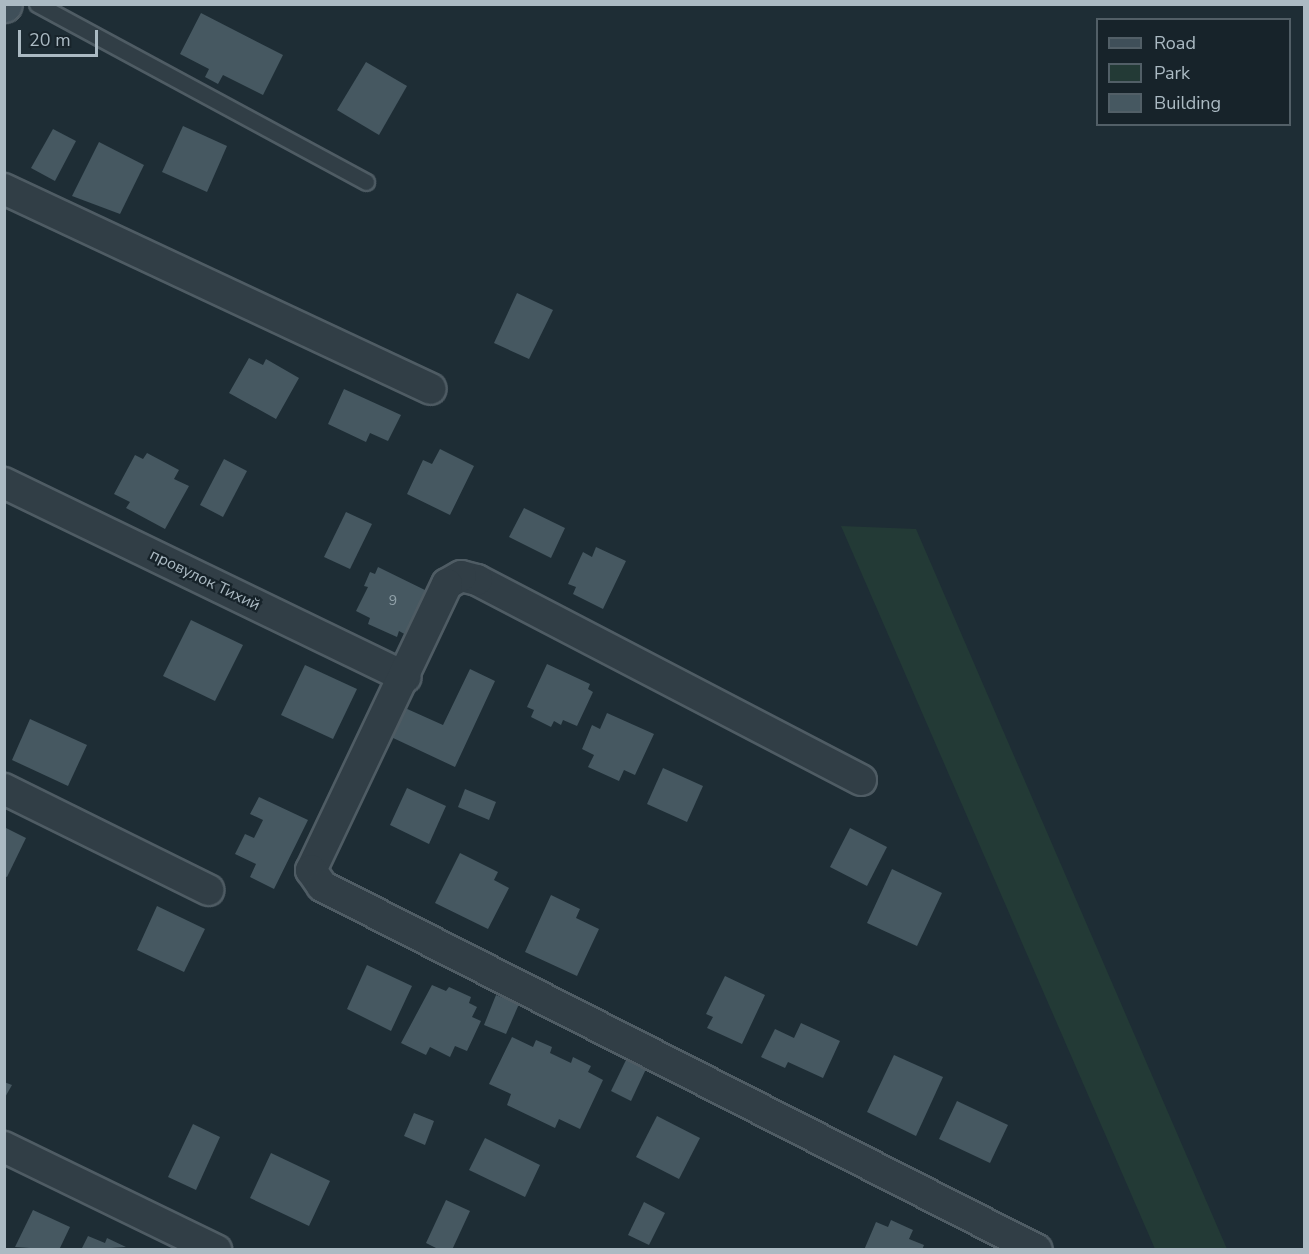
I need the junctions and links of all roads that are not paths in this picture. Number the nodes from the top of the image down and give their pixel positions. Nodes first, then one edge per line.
1 (38, 4) edge
2 (366, 182) dead end
3 (4, 189) edge
4 (430, 390) dead end
5 (4, 483) edge
6 (406, 677) junction
7 (861, 780) dead end
8 (4, 789) edge
9 (208, 890) dead end
10 (4, 1147) edge
11 (216, 1250) edge
12 (1037, 1250) edge

1 - 2 lane
3 - 4 street
5 - 6 street, провулок Тихий
6 - 7 street
6 - 12 street
8 - 9 street
10 - 11 street

